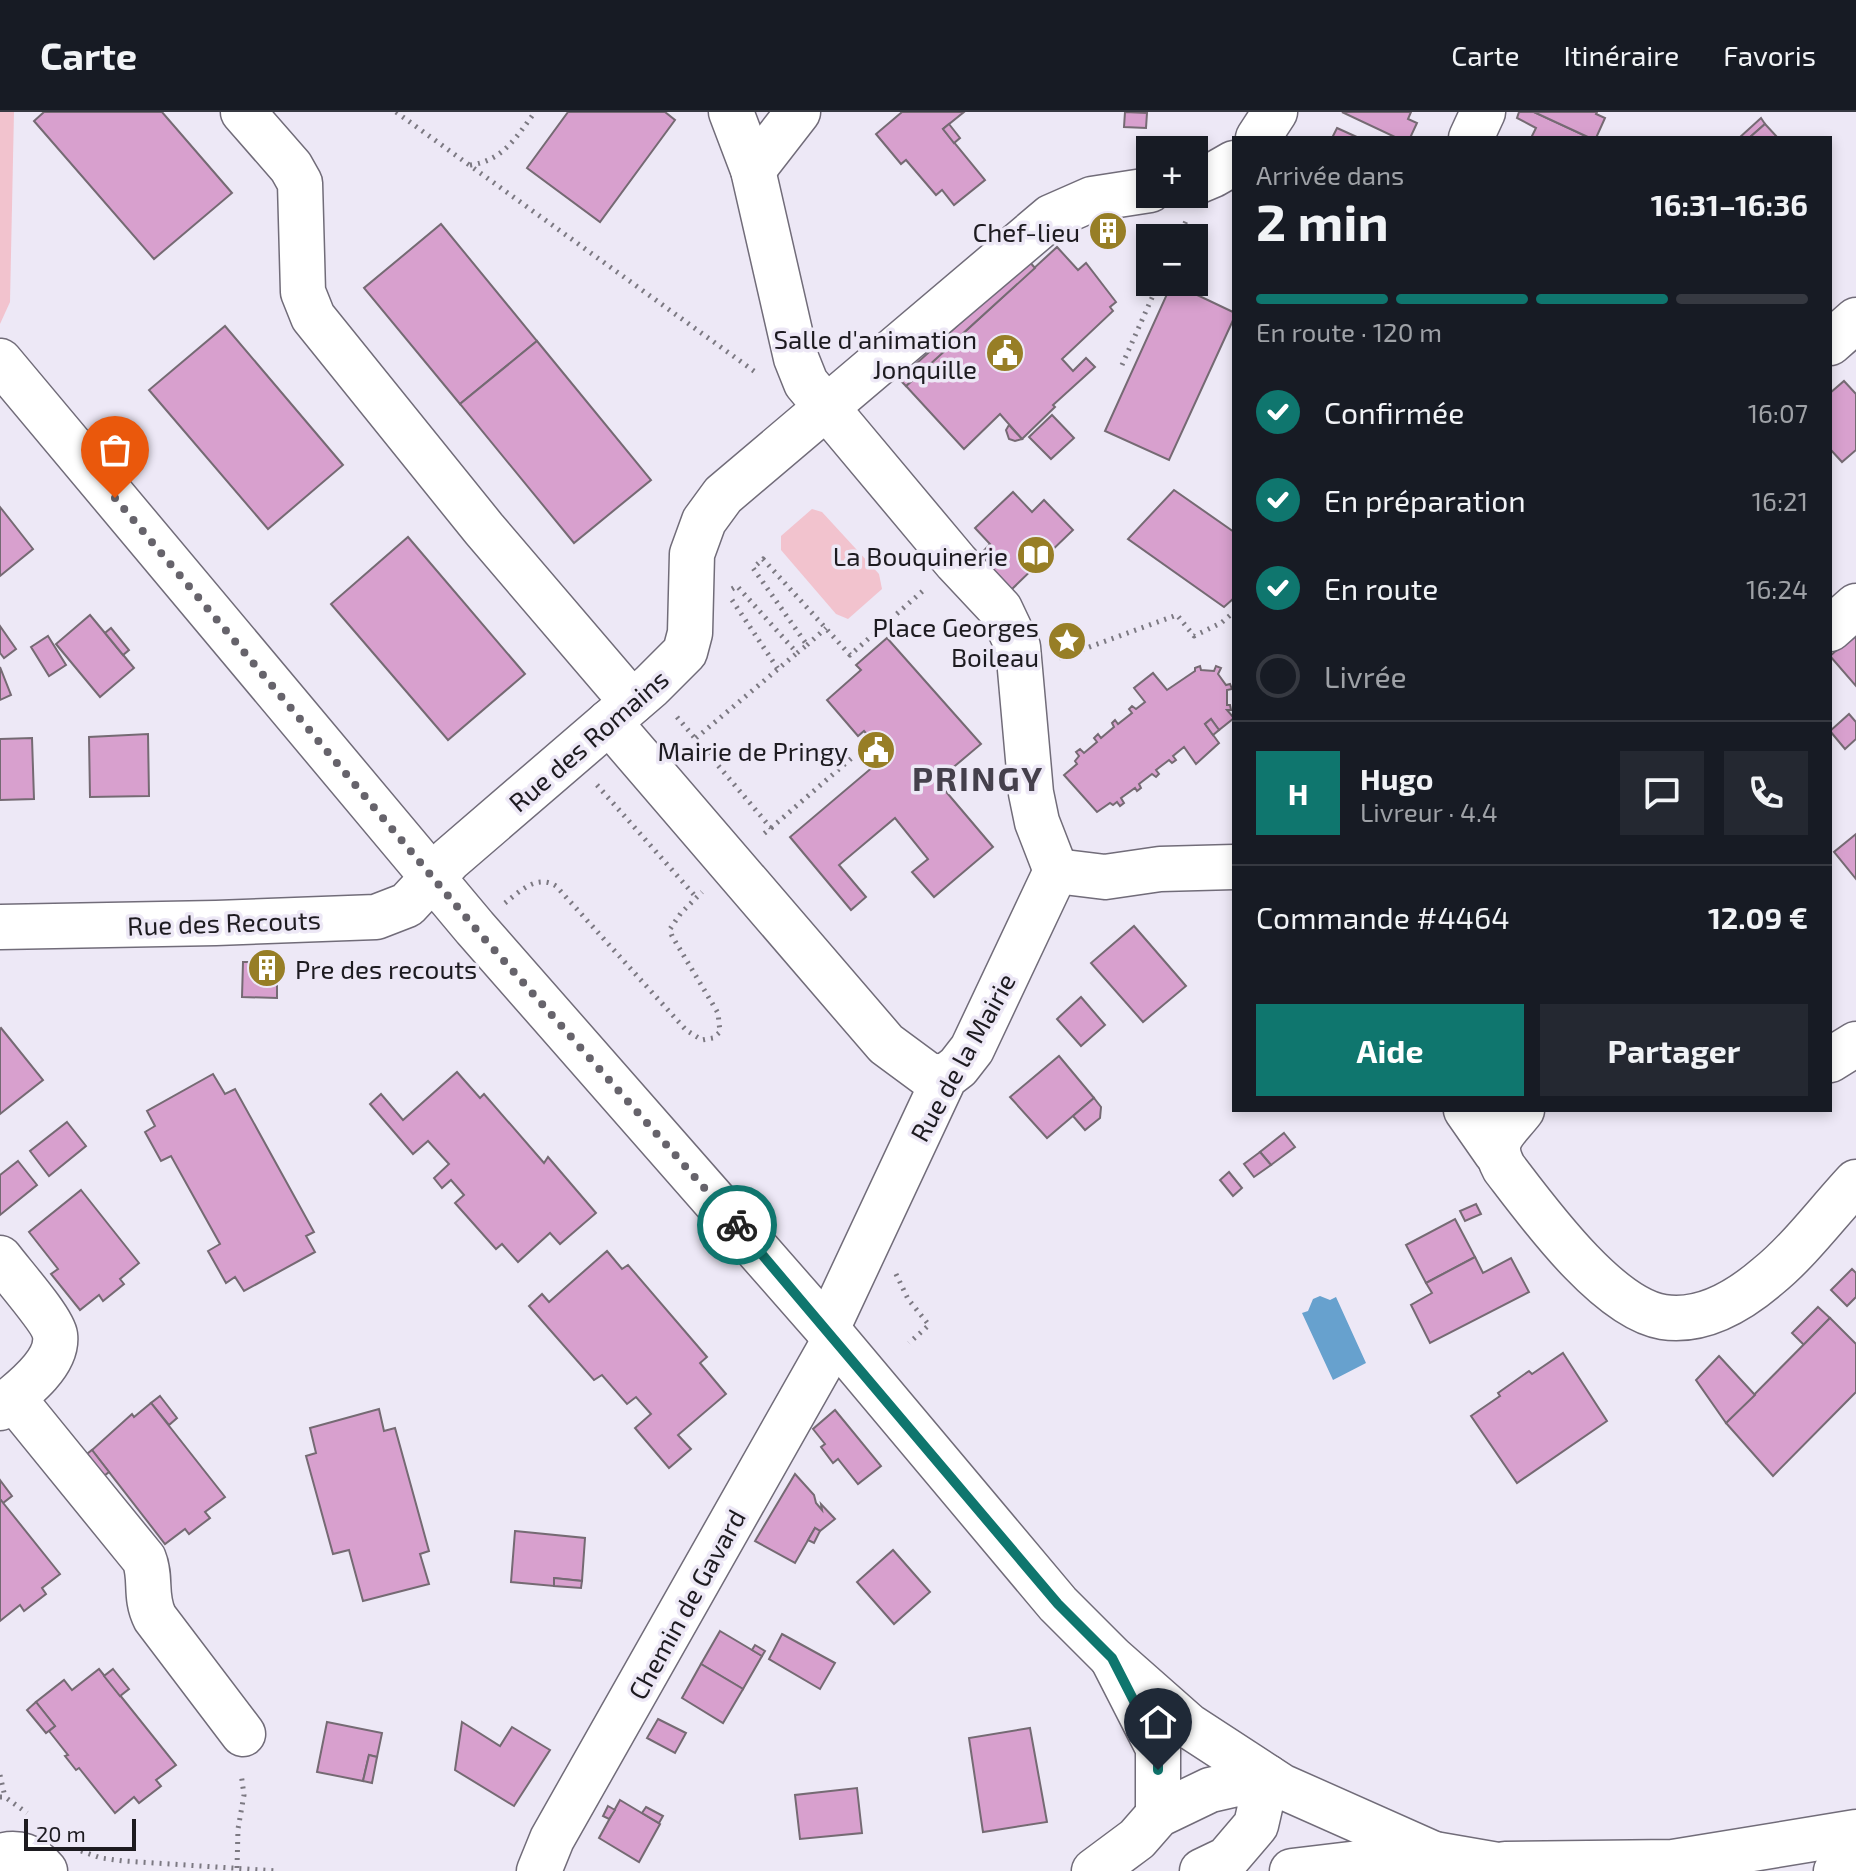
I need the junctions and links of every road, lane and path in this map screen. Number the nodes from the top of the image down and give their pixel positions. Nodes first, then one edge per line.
1 (243, 112) edge
2 (396, 112) edge
3 (535, 112) edge
4 (731, 112) edge
5 (798, 112) edge
6 (1275, 112) edge
7 (1483, 112) edge
8 (1259, 136) edge
9 (1472, 136) edge
10 (1232, 164) edge
11 (469, 165) junction
12 (753, 170) junction
13 (1208, 176) edge
14 (1136, 192) edge
15 (1153, 296) edge
16 (1856, 320) edge
17 (1832, 341) edge
18 (0, 361) edge
19 (1122, 365) dead end
20 (820, 400) junction
21 (956, 562) junction
22 (1856, 606) edge
23 (1232, 614) edge
24 (1832, 627) edge
25 (826, 628) junction
26 (807, 645) junction
27 (797, 653) junction
28 (778, 669) junction
29 (1020, 672) junction
30 (631, 703) junction
31 (696, 738) junction
32 (854, 756) dead end
33 (588, 782) dead end
34 (771, 828) junction
35 (731, 862) junction
36 (1232, 867) edge
37 (1056, 871) junction
38 (433, 876) junction
39 (495, 894) dead end
40 (696, 897) junction
41 (0, 927) edge
42 (1856, 1044) edge
43 (1832, 1059) edge
44 (945, 1077) junction
45 (1467, 1112) edge
46 (1520, 1112) edge
47 (1496, 1153) junction
48 (1856, 1182) edge
49 (0, 1258) edge
50 (908, 1299) dead end
51 (831, 1334) junction
52 (909, 1343) dead end
53 (7, 1403) edge
54 (1112, 1658) junction
55 (243, 1734) joint
56 (0, 1775) edge
57 (1267, 1777) junction
58 (2, 1797) edge
59 (1158, 1815) junction
60 (34, 1817) dead end
61 (1856, 1832) edge
62 (1434, 1854) junction
63 (0, 1856) edge
64 (60, 1860) edge
65 (1487, 1864) junction
66 (1856, 1866) edge
67 (237, 1868) junction
68 (278, 1871) edge
69 (539, 1871) edge
70 (1094, 1871) edge
71 (1202, 1871) edge
72 (1292, 1871) edge
73 (1533, 1871) edge
74 (1836, 1871) edge

1 - 30 street
2 - 11 path
3 - 11 path
4 - 12 street
5 - 12 street
6 - 8 street
7 - 9 street
10 - 13 street
11 - 20 path
12 - 20 street
14 - 20 street, Rue des Romains
15 - 19 path
16 - 17 street
18 - 38 street
20 - 21 street
20 - 30 street, Rue des Romains
21 - 25 path
21 - 29 street
22 - 24 street
23 - 29 path
25 - 26 path
25 - 26 path
26 - 27 path
27 - 28 path
27 - 28 path
28 - 31 path
29 - 37 street
30 - 31 path
30 - 35 street
30 - 38 street, Rue des Romains
31 - 34 path
32 - 34 path
33 - 40 path
34 - 35 path
35 - 40 path
35 - 44 street
36 - 37 street
37 - 44 street, Rue de la Mairie
38 - 41 street, Rue des Recouts
38 - 51 street
39 - 40 path
42 - 43 street
44 - 51 street, Rue de la Mairie
45 - 47 street
46 - 47 street
47 - 48 street
49 - 53 street
50 - 52 path
51 - 54 street
51 - 69 street, Chemin de Gavard
53 - 55 street
54 - 57 street
54 - 59 street
55 - 67 path
56 - 58 path
57 - 59 street
57 - 62 street
57 - 71 street
58 - 60 path
59 - 70 street
61 - 65 street
62 - 65 street
62 - 72 street
63 - 64 street
64 - 67 path
65 - 73 street
66 - 74 street
67 - 68 path

